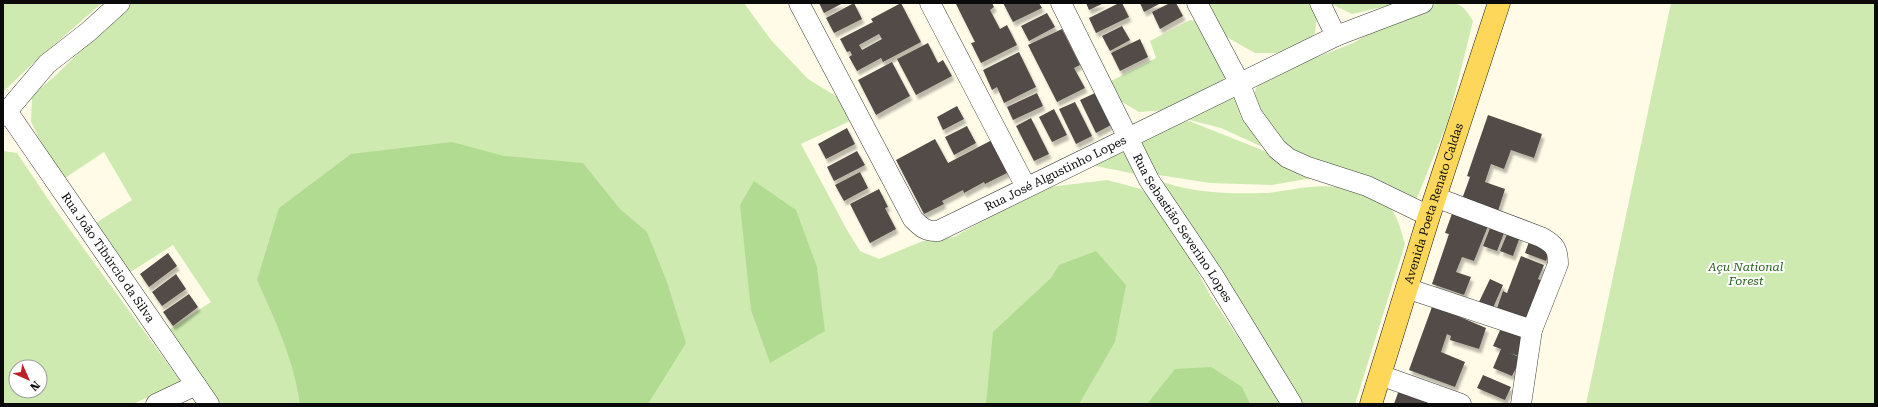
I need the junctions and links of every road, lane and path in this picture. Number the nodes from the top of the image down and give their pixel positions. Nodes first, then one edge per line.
1 (120, 3) edge
2 (799, 3) edge
3 (930, 3) edge
4 (1061, 3) edge
5 (1197, 3) edge
6 (1320, 3) edge
7 (1423, 3) edge
8 (1499, 3) edge
9 (1336, 36) junction
10 (1239, 82) junction
11 (5, 114) edge
12 (1127, 137) junction
13 (1026, 187) junction
14 (1432, 206) junction
15 (1406, 288) junction
16 (1532, 330) junction
17 (1380, 375) junction
18 (196, 385) junction
19 (156, 404) edge
20 (209, 404) edge
21 (1292, 404) edge
22 (1371, 404) edge
23 (1460, 404) edge
24 (1521, 404) edge

1 - 11 street
2 - 13 street, Rua José Algustinho Lopes
3 - 13 street
4 - 12 street, Rua Sebastião Severino Lopes
5 - 10 street
6 - 9 street
7 - 9 street, Rua José Algustinho Lopes
8 - 14 main road, Avenida Poeta Renato Caldas
9 - 10 street, Rua José Algustinho Lopes
10 - 12 street, Rua José Algustinho Lopes
10 - 14 street
11 - 18 street, Rua João Tibúrcio da Silva
12 - 13 street, Rua José Algustinho Lopes
12 - 21 street, Rua Sebastião Severino Lopes
14 - 15 main road, Avenida Poeta Renato Caldas
14 - 16 street
15 - 16 street
15 - 17 main road, Avenida Poeta Renato Caldas
16 - 24 street
17 - 22 main road, Avenida Poeta Renato Caldas
17 - 23 street
18 - 19 street
18 - 20 street, Rua João Tibúrcio da Silva

